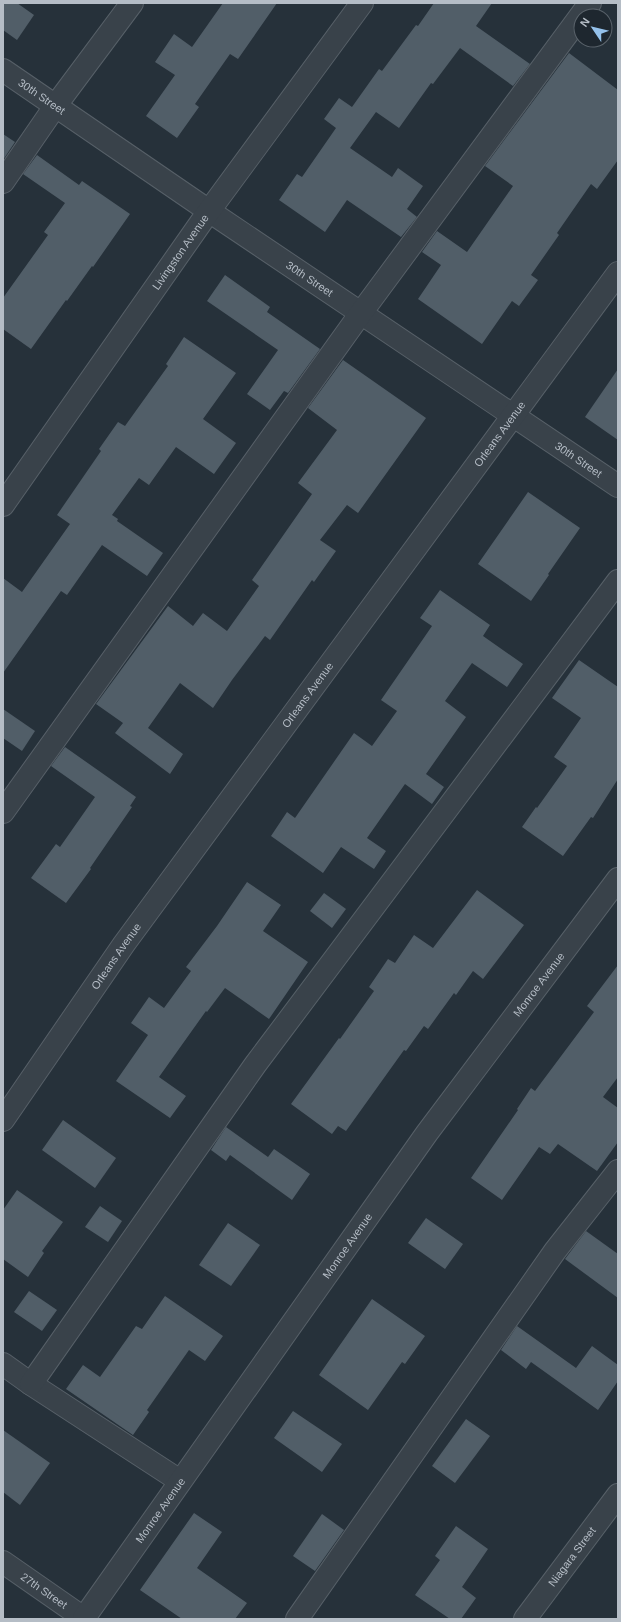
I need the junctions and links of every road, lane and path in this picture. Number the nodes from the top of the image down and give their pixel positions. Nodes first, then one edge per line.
1 (132, 3) edge
2 (362, 3) edge
3 (590, 3) edge
4 (3, 70) edge
5 (56, 105) junction
6 (3, 182) edge
7 (209, 211) junction
8 (618, 273) edge
9 (361, 313) junction
10 (512, 415) junction
11 (618, 486) edge
12 (3, 505) edge
13 (618, 581) edge
14 (3, 812) edge
15 (618, 879) edge
16 (3, 1120) edge
17 (618, 1171) edge
18 (3, 1364) edge
19 (31, 1384) junction
20 (180, 1481) junction
21 (618, 1495) edge
22 (3, 1562) edge
23 (85, 1619) edge
24 (297, 1619) edge
25 (525, 1619) edge

1 - 5 street
2 - 7 street, Livingston Avenue
3 - 9 street
4 - 5 street, 30th Street
5 - 6 street
5 - 7 street, 30th Street
7 - 9 street, 30th Street
7 - 12 street, Livingston Avenue
8 - 10 street, Orleans Avenue
9 - 10 street, 30th Street
9 - 14 street
10 - 11 street, 30th Street
10 - 16 street, Orleans Avenue
13 - 19 street
15 - 20 street, Monroe Avenue
17 - 24 street
18 - 19 street
19 - 20 street
20 - 23 street, Monroe Avenue
21 - 25 street, Niagara Street
22 - 23 street, 27th Street

